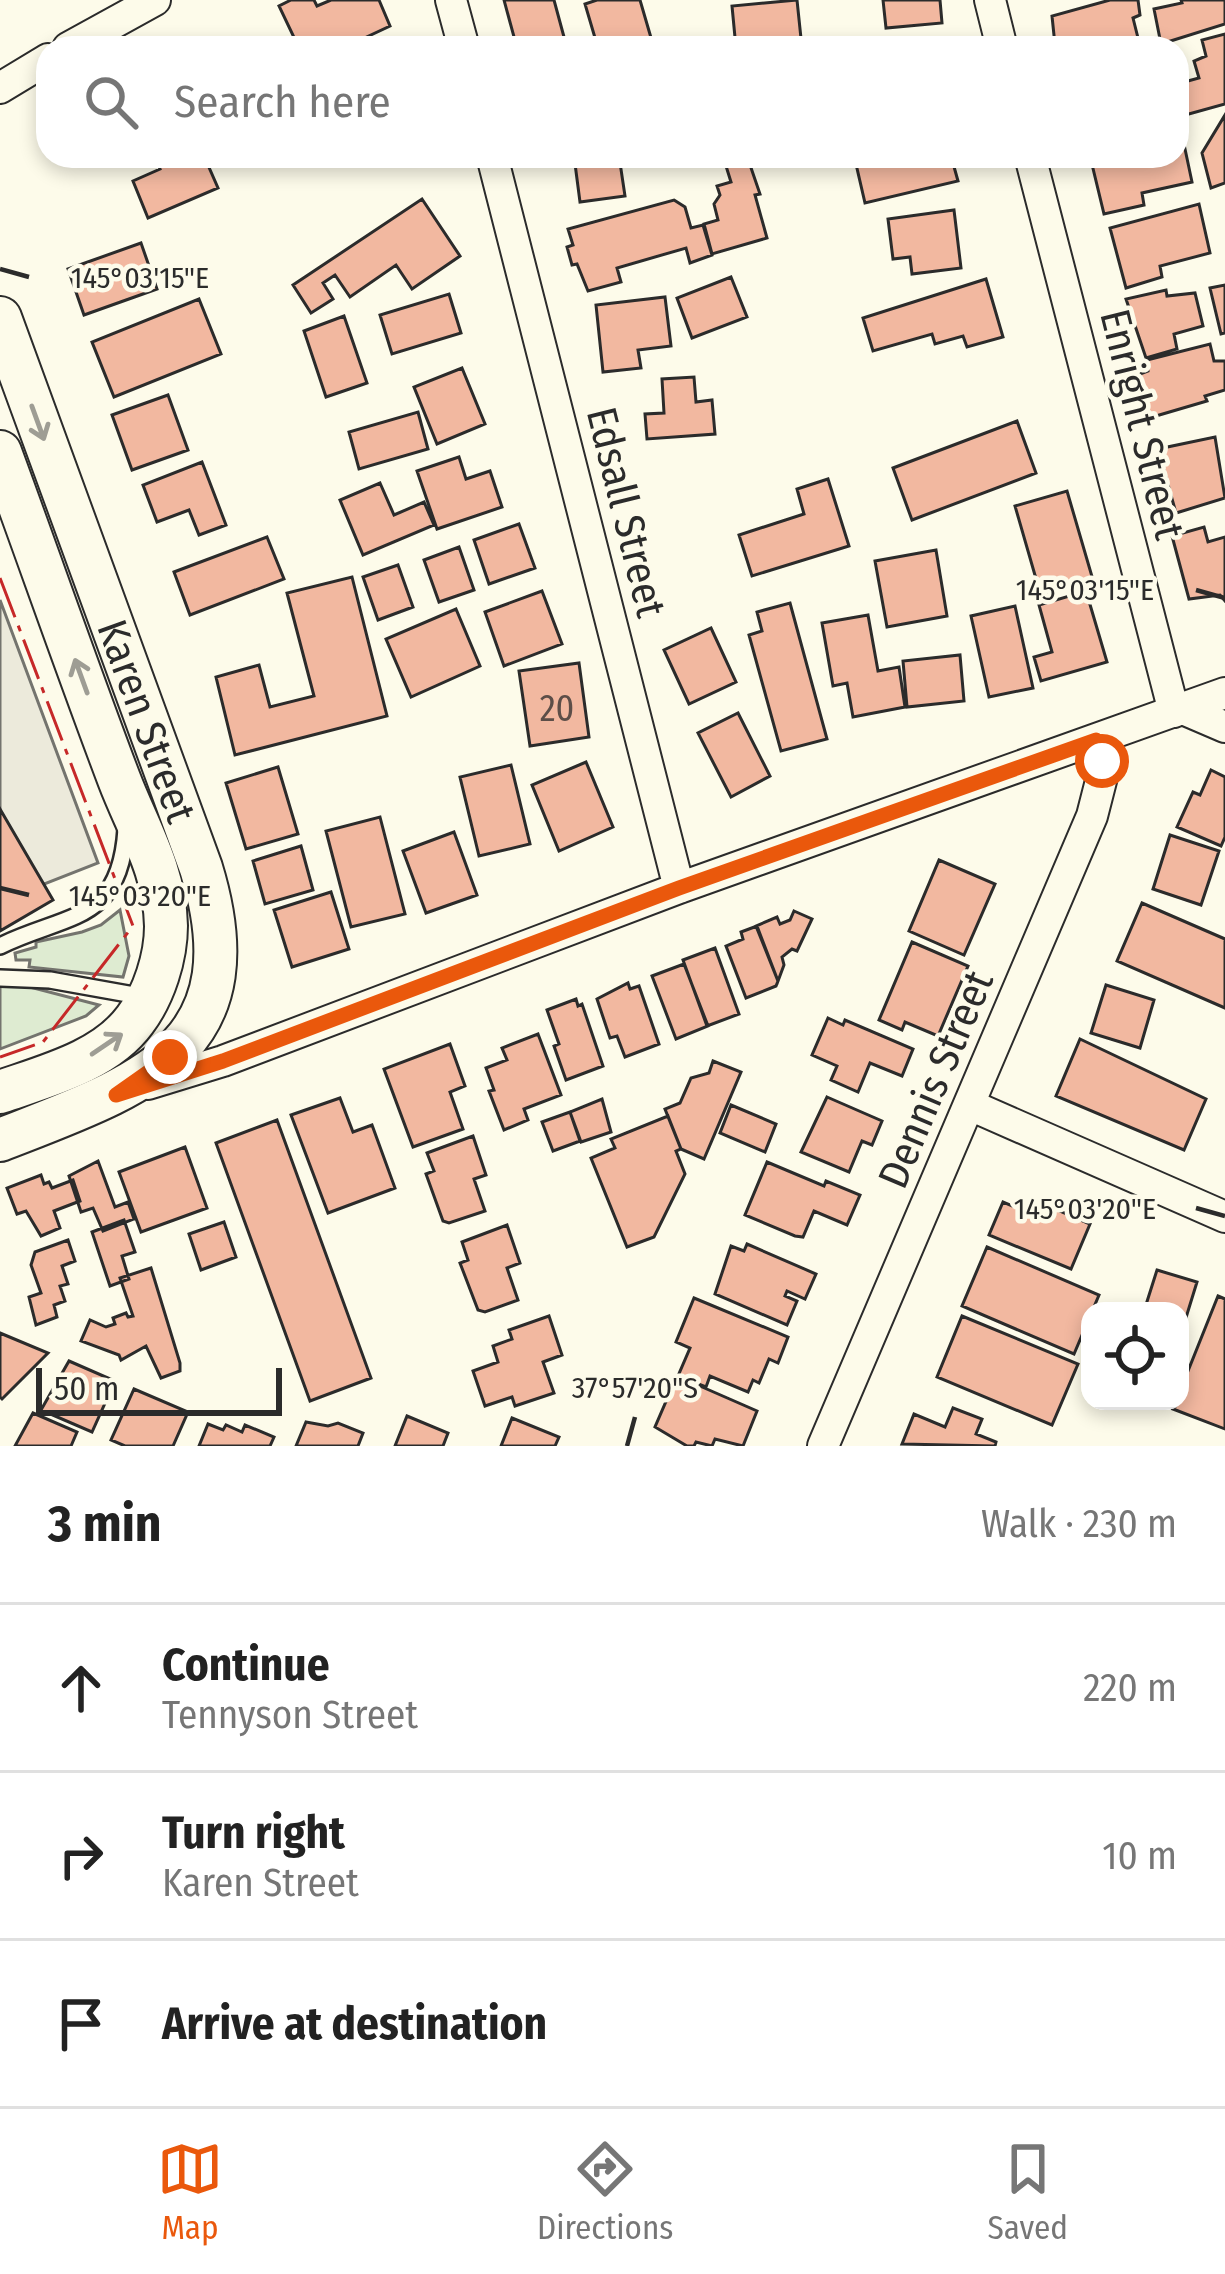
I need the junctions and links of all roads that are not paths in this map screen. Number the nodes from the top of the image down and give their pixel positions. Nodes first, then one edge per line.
1 (154, 0) edge
2 (452, 0) edge
3 (990, 0) edge
4 (90, 36) edge
5 (461, 36) edge
6 (999, 36) edge
7 (36, 65) edge
8 (4, 82) edge
9 (495, 168) edge
10 (1033, 168) edge
11 (0, 318) edge
12 (0, 452) edge
13 (1225, 693) edge
14 (1178, 711) junction
15 (1225, 727) edge
16 (1096, 740) junction
17 (122, 785) junction
18 (206, 885) junction
19 (679, 888) junction
20 (0, 946) edge
21 (0, 978) edge
22 (148, 998) junction
23 (0, 1092) edge
24 (116, 1095) junction
25 (970, 1105) junction
26 (0, 1140) edge
27 (1225, 1217) edge
28 (823, 1446) edge

1 - 4 street
2 - 5 street
3 - 6 street
7 - 8 street
9 - 19 street, Edsall Street
10 - 14 street, Enright Street
11 -> 18 street, Karen Street
17 -> 12 street, Karen Street
13 - 14 street
14 - 15 street
14 - 16 street
16 - 19 street
16 - 25 street, Dennis Street
17 - 20 lane
17 - 22 street, Karen Street
18 - 22 street
18 - 24 street, Karen Street
19 - 24 street
21 - 22 lane
23 -> 22 street
24 - 26 street, Karen Street
25 - 27 street
25 - 28 street, Dennis Street

